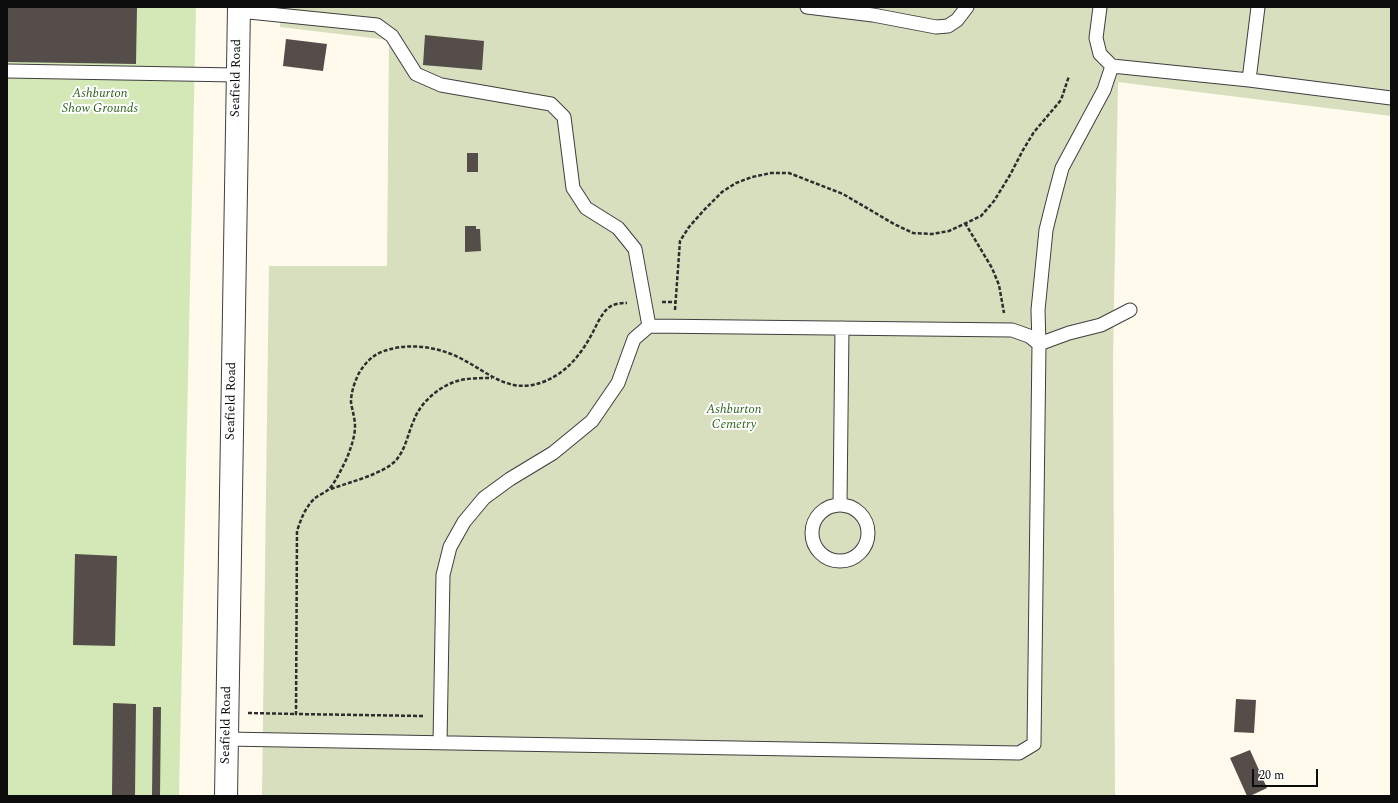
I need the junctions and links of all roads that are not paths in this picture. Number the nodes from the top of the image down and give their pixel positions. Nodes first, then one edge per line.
1 (807, 7) edge
2 (967, 7) edge
3 (1100, 7) edge
4 (1258, 7) edge
5 (239, 9) edge
6 (1112, 66) junction
7 (7, 71) edge
8 (237, 75) junction
9 (1249, 80) junction
10 (1391, 98) edge
11 (1130, 310) dead end
12 (649, 326) junction
13 (842, 328) junction
14 (1038, 344) junction
15 (840, 505) junction
16 (226, 739) junction
17 (440, 743) junction
18 (226, 796) edge

1 - 2 lane
3 - 6 lane
4 - 9 lane
5 - 8 street, Seafield Road
5 - 12 lane
6 - 9 lane
6 - 14 lane
7 - 8 lane
8 - 16 street, Seafield Road
9 - 10 lane
11 - 14 lane
12 - 13 lane
12 - 17 lane
13 - 14 lane
13 - 15 lane
14 - 17 lane
15 - 15 lane
16 - 17 lane
16 - 18 street, Seafield Road

